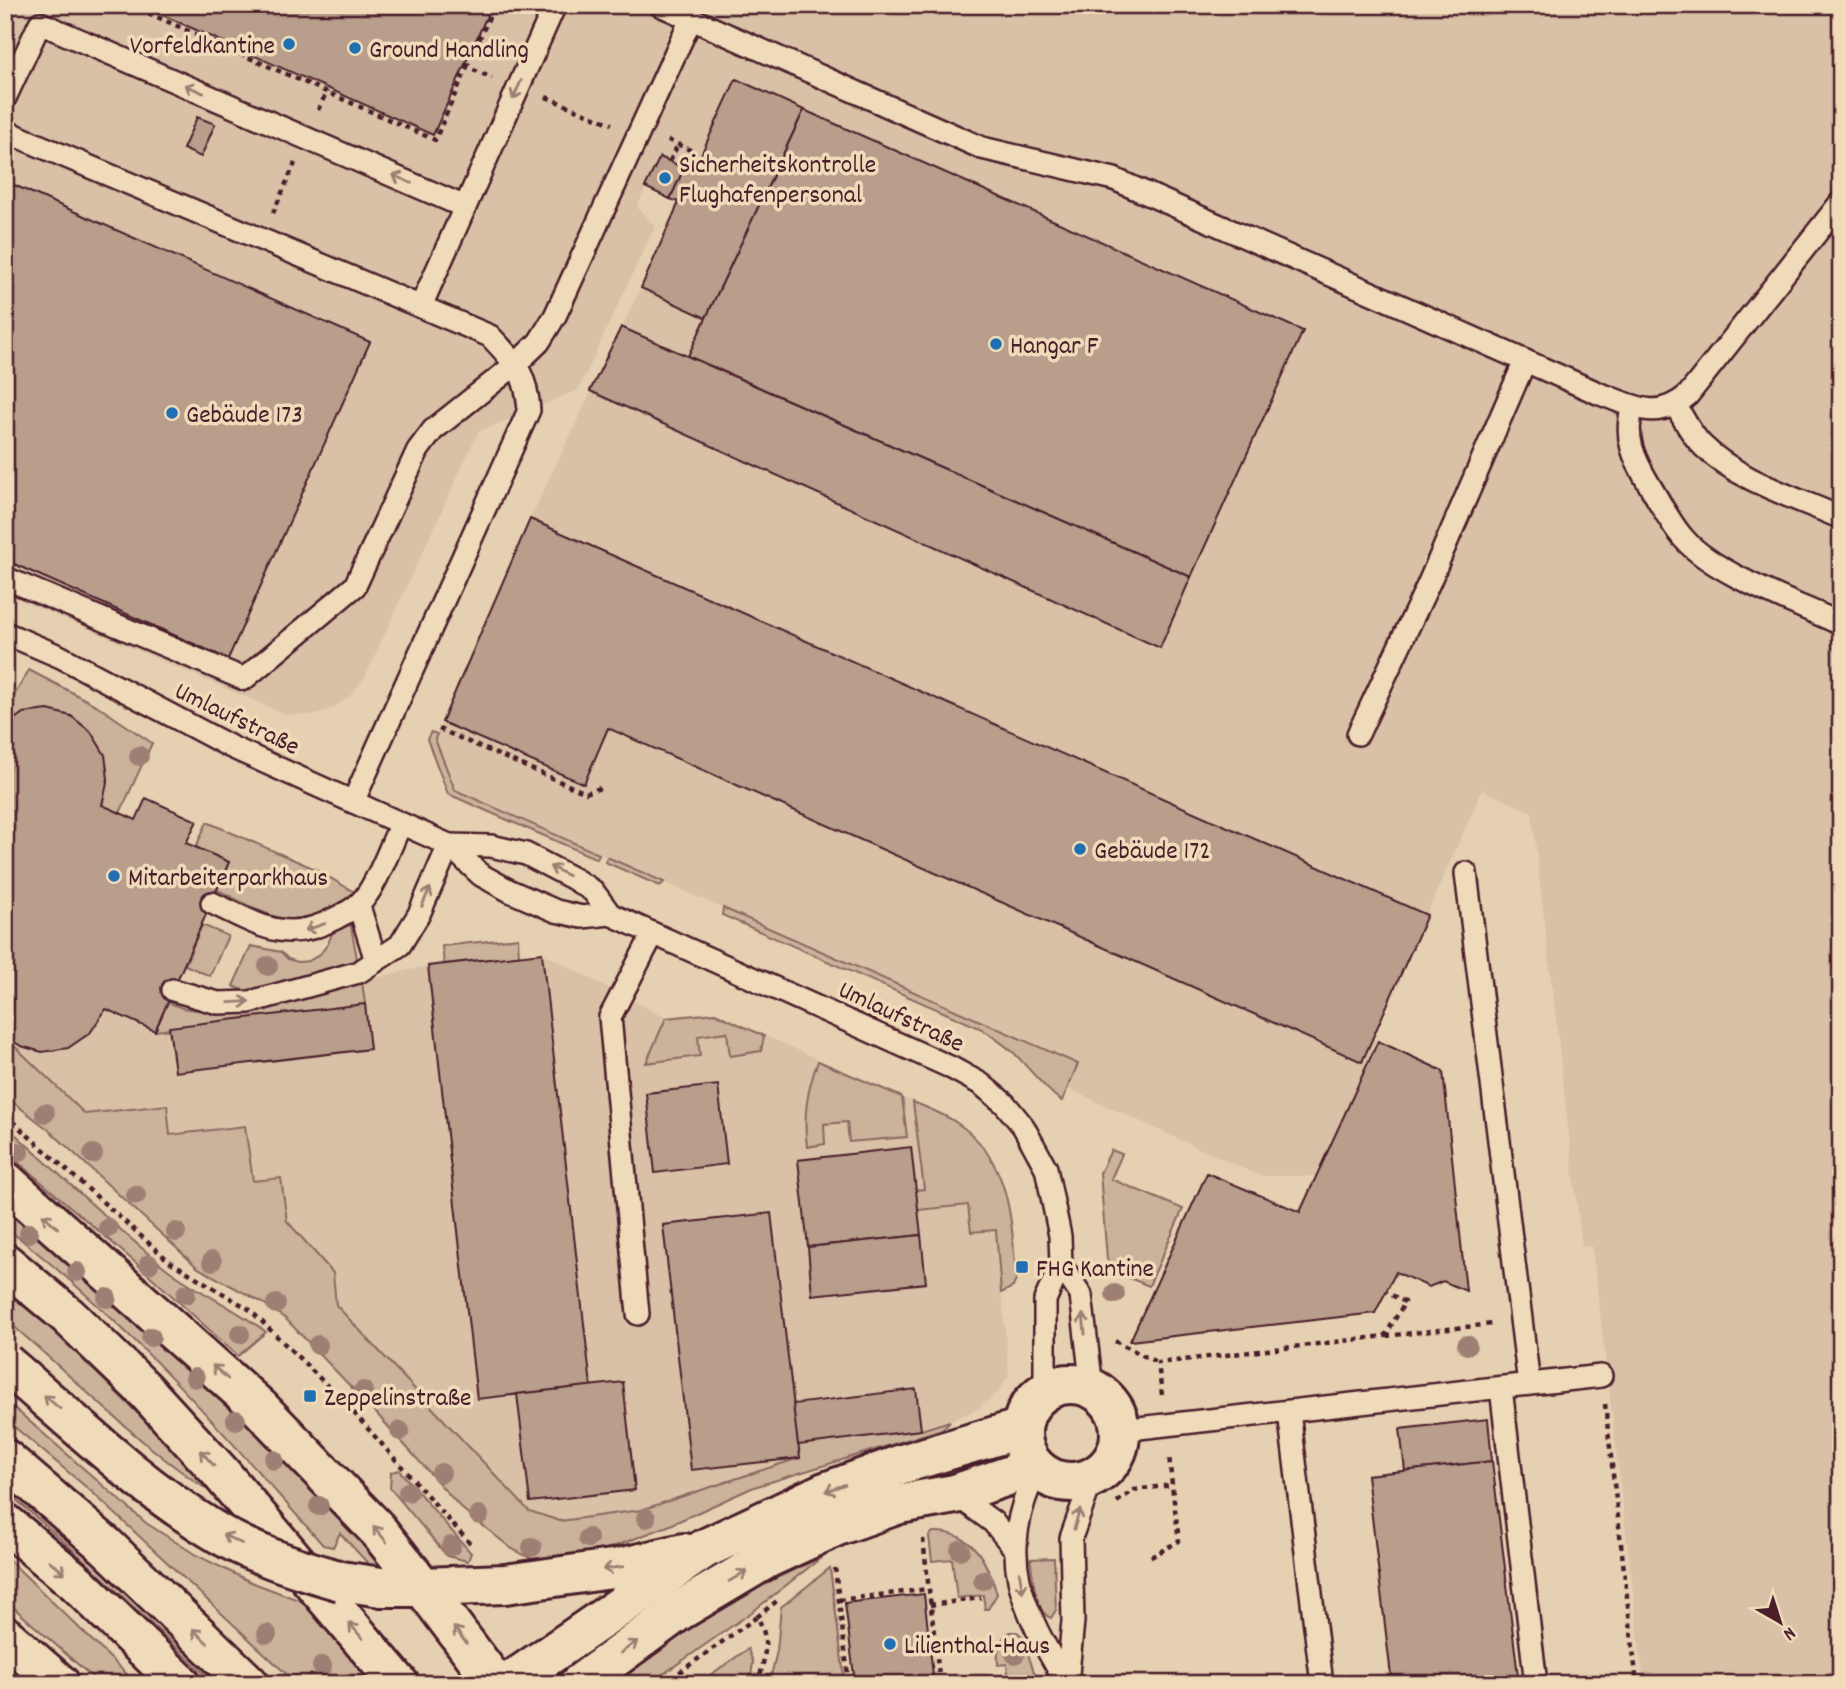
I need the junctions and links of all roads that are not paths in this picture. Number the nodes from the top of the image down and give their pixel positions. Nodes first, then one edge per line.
1 (555, 5) edge
2 (660, 5) edge
3 (691, 19) junction
4 (5, 98) edge
5 (5, 131) edge
6 (1841, 202) edge
7 (465, 207) junction
8 (421, 306) junction
9 (1525, 361) junction
10 (516, 364) junction
11 (1633, 405) junction
12 (1676, 406) junction
13 (1841, 518) edge
14 (5, 578) edge
15 (1841, 624) edge
16 (5, 633) edge
17 (1358, 734) dead end
18 (353, 802) junction
19 (401, 824) junction
20 (449, 845) junction
21 (1465, 873) dead end
22 (212, 903) dead end
23 (359, 905) junction
24 (610, 914) junction
25 (653, 934) junction
26 (376, 961) junction
27 (173, 990) dead end
28 (5, 1181) edge
29 (5, 1263) edge
30 (1060, 1265) junction
31 (638, 1314) dead end
32 (5, 1363) edge
33 (1601, 1376) road end
34 (1529, 1384) junction
35 (1092, 1388) junction
36 (1501, 1388) junction
37 (1045, 1391) junction
38 (1289, 1412) junction
39 (1022, 1428) junction
40 (1121, 1430) junction
41 (5, 1459) edge
42 (1036, 1468) junction
43 (1103, 1491) junction
44 (955, 1494) junction
45 (5, 1523) edge
46 (704, 1549) junction
47 (1015, 1549) junction
48 (423, 1587) junction
49 (5, 1636) edge
50 (60, 1684) edge
51 (181, 1684) edge
52 (249, 1684) edge
53 (399, 1684) edge
54 (496, 1684) edge
55 (507, 1684) edge
56 (579, 1684) edge
57 (1322, 1684) edge
58 (1536, 1684) edge

1 -> 7 lane
2 - 3 lane
3 - 9 lane
3 - 10 lane
7 -> 4 lane
5 - 8 lane
6 - 12 lane
7 - 8 lane
8 - 10 lane
9 - 11 lane
9 - 17 lane
10 - 14 lane
10 - 18 lane
11 - 12 lane
11 - 15 lane
12 - 13 lane
16 - 18 lane, Umlaufstraße
18 - 19 lane, Umlaufstraße
19 - 20 lane, Umlaufstraße
19 - 23 lane
20 - 24 lane, Umlaufstraße
24 -> 20 lane, Umlaufstraße
26 -> 20 lane
21 - 34 lane
23 -> 22 lane
23 - 26 lane
24 - 25 lane, Umlaufstraße
25 - 30 lane, Umlaufstraße
25 - 31 lane
27 -> 26 lane
48 -> 28 main road
53 -> 29 main road
35 -> 30 lane, Umlaufstraße
30 - 37 lane, Umlaufstraße
48 -> 32 main road, bridge
33 - 34 lane
34 - 36 lane
35 - 37 main road
35 - 40 main road
36 - 38 lane
36 - 58 lane
37 - 39 main road
38 - 40 lane
38 - 57 lane
39 - 42 main road
39 -> 46 main road
40 - 43 main road
52 -> 41 main road
42 - 43 main road
42 - 44 main road
42 - 47 lane
47 -> 43 lane
44 - 47 lane
56 -> 44 main road
45 -> 51 main road
46 -> 48 main road
46 - 55 main road
54 -> 48 main road
49 - 50 main road

